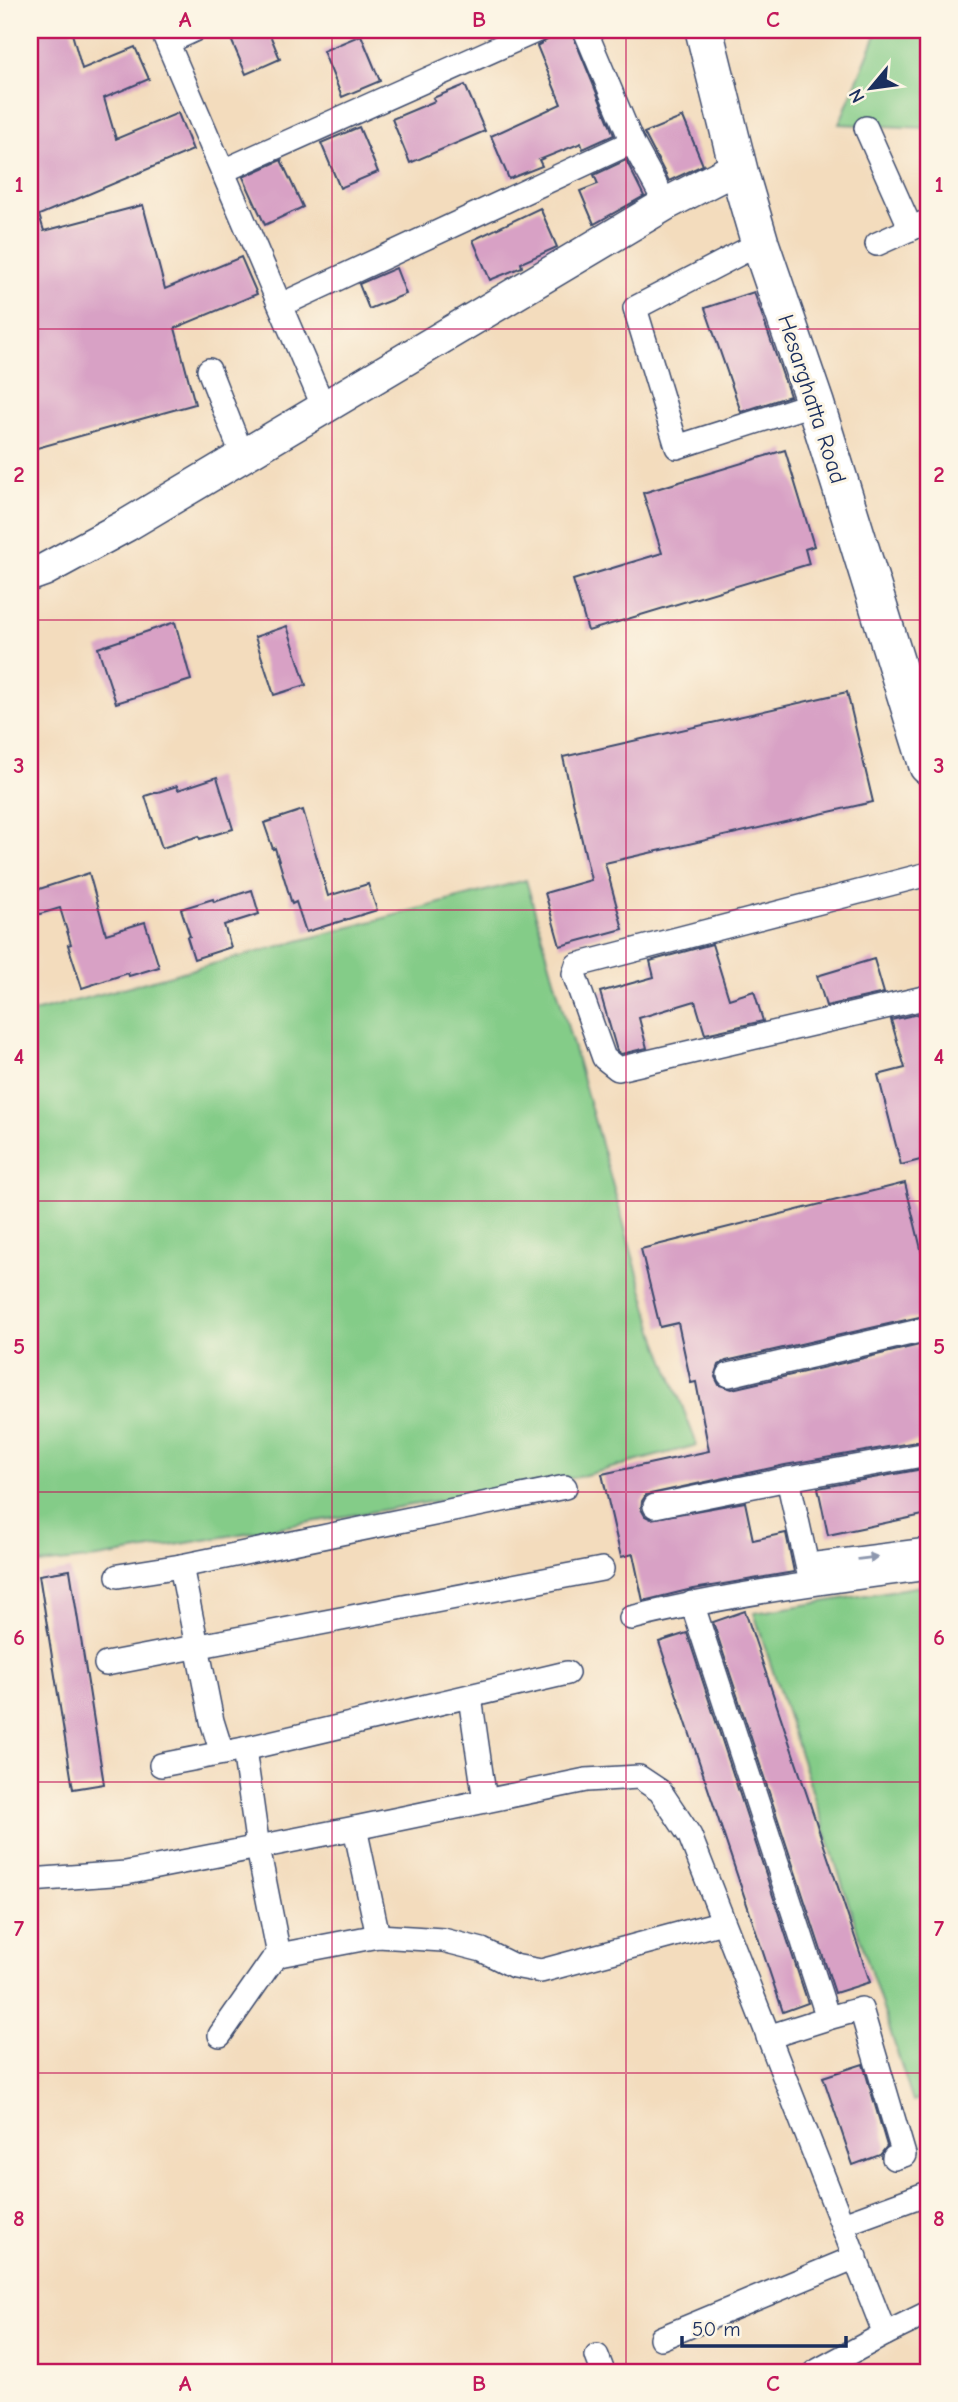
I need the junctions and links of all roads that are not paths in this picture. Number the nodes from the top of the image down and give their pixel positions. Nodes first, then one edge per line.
1 (194, 30) edge
2 (537, 30) edge
3 (586, 30) edge
4 (704, 30) edge
5 (165, 36) edge
6 (866, 128) dead end
7 (632, 142) junction
8 (738, 167) junction
9 (223, 171) junction
10 (666, 204) junction
11 (920, 225) edge
12 (760, 243) junction
13 (877, 244) dead end
14 (281, 305) junction
15 (209, 370) dead end
16 (815, 402) junction
17 (324, 408) junction
18 (243, 457) junction
19 (30, 575) edge
20 (928, 766) edge
21 (928, 874) edge
22 (928, 997) edge
23 (928, 1329) edge
24 (729, 1375) dead end
25 (928, 1454) edge
26 (788, 1479) junction
27 (565, 1488) dead end
28 (654, 1506) dead end
29 (928, 1550) edge
30 (181, 1566) junction
31 (928, 1568) edge
32 (602, 1569) dead end
33 (810, 1574) junction
34 (118, 1576) dead end
35 (692, 1603) junction
36 (631, 1618) dead end
37 (198, 1648) junction
38 (106, 1664) dead end
39 (567, 1673) dead end
40 (470, 1697) junction
41 (233, 1751) junction
42 (161, 1765) dead end
43 (485, 1801) junction
44 (355, 1828) junction
45 (258, 1848) junction
46 (30, 1880) edge
47 (723, 1922) junction
48 (378, 1936) junction
49 (279, 1955) junction
50 (828, 2018) junction
51 (220, 2035) dead end
52 (768, 2037) junction
53 (894, 2158) dead end
54 (928, 2193) edge
55 (843, 2224) junction
56 (856, 2257) junction
57 (928, 2313) edge
58 (885, 2334) junction
59 (661, 2338) dead end
60 (815, 2372) edge

1 - 5 street
2 - 9 street
3 - 7 street
4 - 8 main road, Hesarghatta Road
5 - 9 street
6 - 11 street
7 - 10 street
7 - 14 street
8 - 10 street
8 - 12 main road, Hesarghatta Road
9 - 14 street
10 - 17 street
11 - 13 street
12 - 16 main road, Hesarghatta Road
12 - 16 street
14 - 17 street
15 - 18 street
16 - 20 main road, Hesarghatta Road
17 - 18 street
18 - 19 street
21 - 22 street
23 - 24 street
25 - 26 street
26 - 28 street
26 - 33 street
27 - 30 street
33 -> 29 street
30 - 34 street
30 - 37 street
31 - 33 street
32 - 37 street
33 - 35 street
35 - 36 street
35 - 50 street
37 - 38 street
37 - 41 street
39 - 40 street
40 - 41 street
40 - 43 street
41 - 42 street
41 - 45 street
43 - 44 street
43 - 47 street
44 - 45 street
44 - 48 street
45 - 46 street
45 - 49 street
47 - 48 street
47 - 52 street
48 - 49 street
49 - 51 street
50 - 52 street
50 - 53 street
52 - 55 street
54 - 55 street
55 - 56 street
56 - 58 street
56 - 59 street
57 - 58 street
58 - 60 street

